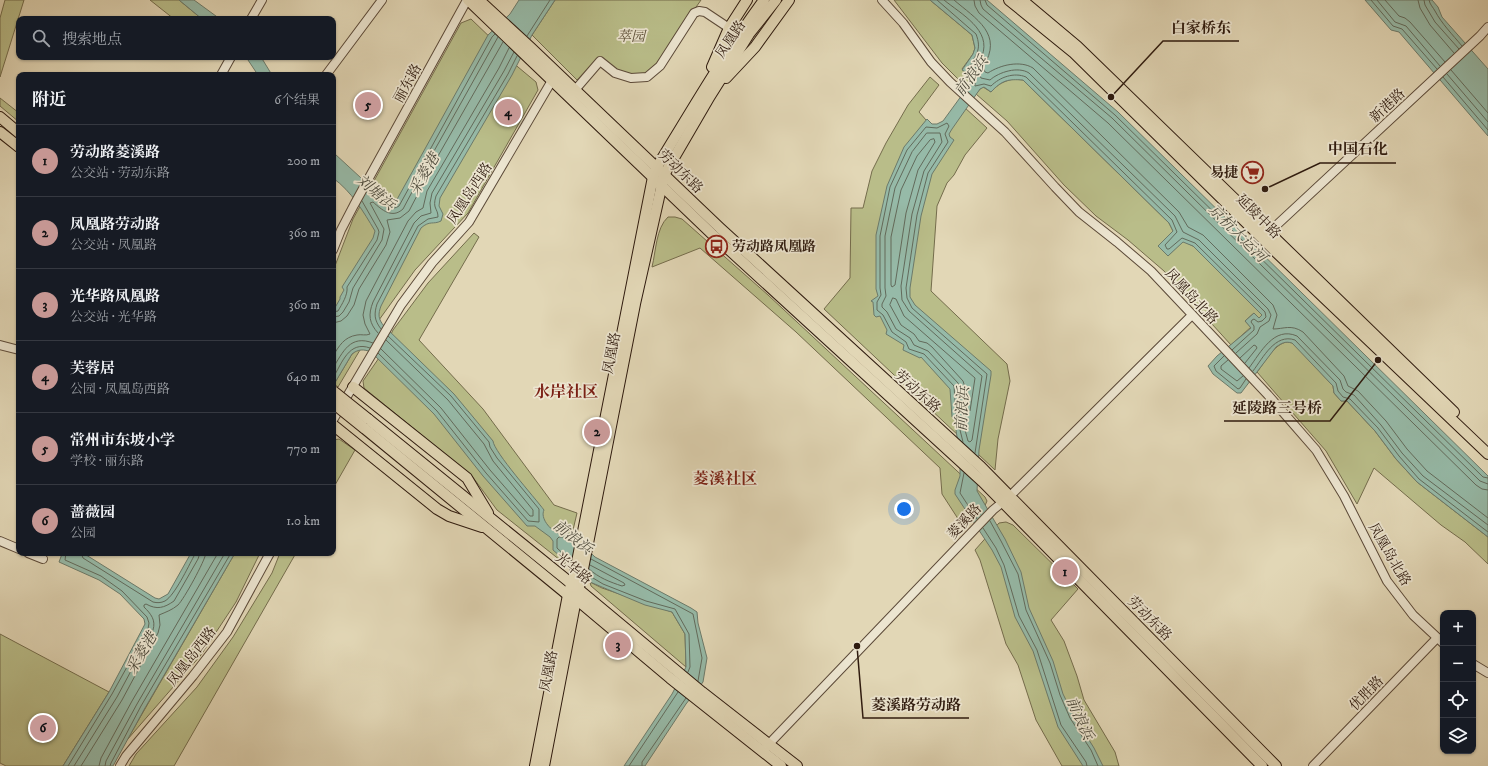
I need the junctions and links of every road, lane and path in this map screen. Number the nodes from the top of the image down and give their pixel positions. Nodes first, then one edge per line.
1 (262, 0) edge
2 (382, 0) edge
3 (467, 0) edge
4 (479, 0) edge
5 (747, 0) edge
6 (764, 0) edge
7 (776, 0) edge
8 (789, 0) edge
9 (882, 0) edge
10 (1009, 0) edge
11 (1022, 0) edge
12 (254, 16) edge
13 (493, 18) junction
14 (1488, 27) edge
15 (728, 28) junction
16 (229, 60) edge
17 (223, 72) edge
18 (328, 72) edge
19 (554, 77) junction
20 (575, 90) junction
21 (706, 94) junction
22 (0, 117) edge
23 (16, 130) edge
24 (0, 132) edge
25 (16, 145) edge
26 (660, 171) junction
27 (652, 177) junction
28 (661, 185) junction
29 (1266, 235) junction
30 (336, 241) edge
31 (1192, 315) junction
32 (0, 345) edge
33 (16, 349) edge
34 (353, 387) junction
35 (336, 393) edge
36 (336, 405) edge
37 (336, 415) edge
38 (366, 423) junction
39 (336, 427) edge
40 (1488, 446) edge
41 (1488, 454) edge
42 (1006, 499) junction
43 (491, 519) junction
44 (489, 529) junction
45 (0, 541) edge
46 (584, 542) junction
47 (16, 548) edge
48 (36, 556) edge
49 (268, 556) edge
50 (43, 559) dead end
51 (573, 592) junction
52 (1440, 641) edge
53 (1476, 666) edge
54 (1488, 673) edge
55 (765, 748) junction
56 (120, 766) edge
57 (535, 766) edge
58 (544, 766) edge
59 (781, 766) edge
60 (798, 766) edge
61 (1262, 766) edge
62 (1276, 766) edge
63 (1314, 766) edge

1 - 12 street
2 - 18 street
3 - 13 main road
3 - 30 street, 丽东路
4 - 13 main road
5 - 15 main road
6 - 21 main road, 凤凰路
7 - 21 main road, 凤凰路
8 - 21 main road
9 - 31 street, 凤凰岛北路
10 - 29 main road, 延陵中路
11 - 29 main road, 延陵中路
13 - 19 main road, 劳动东路
14 - 29 street, 新港路
15 - 20 street
15 - 21 main road
16 - 17 street
19 - 20 main road, 劳动东路
19 - 27 main road, 劳动东路
19 - 34 street, 凤凰岛西路
20 - 26 main road, 劳动东路
21 - 26 main road, 凤凰路
22 - 23 main road
24 - 25 main road
26 - 27 main road, 凤凰路
26 - 28 main road, 凤凰路
26 - 42 main road, 劳动东路
27 - 28 main road, 劳动东路
27 - 46 main road, 凤凰路
28 - 42 main road, 劳动东路
28 - 46 main road, 凤凰路
29 - 40 main road, 延陵中路
29 - 41 main road, 延陵中路
31 - 42 street, 菱溪路
31 - 52 street, 凤凰岛北路
32 - 33 street
34 - 37 street
34 - 43 main road
35 - 38 main road, 光华路, bridge
36 - 38 main road, 光华路, bridge
38 - 43 main road, 光华路
38 - 44 main road, 光华路
39 - 44 main road
42 - 55 street, 菱溪路
42 - 61 main road, 劳动东路
42 - 62 main road, 劳动东路
43 - 51 main road, 光华路
44 - 51 main road, 光华路
45 - 47 street
46 - 51 main road, 凤凰路
48 - 50 street
49 - 56 street, 凤凰岛西路
51 - 55 main road, 光华路
51 - 57 main road, 凤凰路
51 - 58 main road, 凤凰路
52 - 63 street, 优胜路
53 - 54 street
55 - 59 main road, 光华路
55 - 60 main road, 光华路

